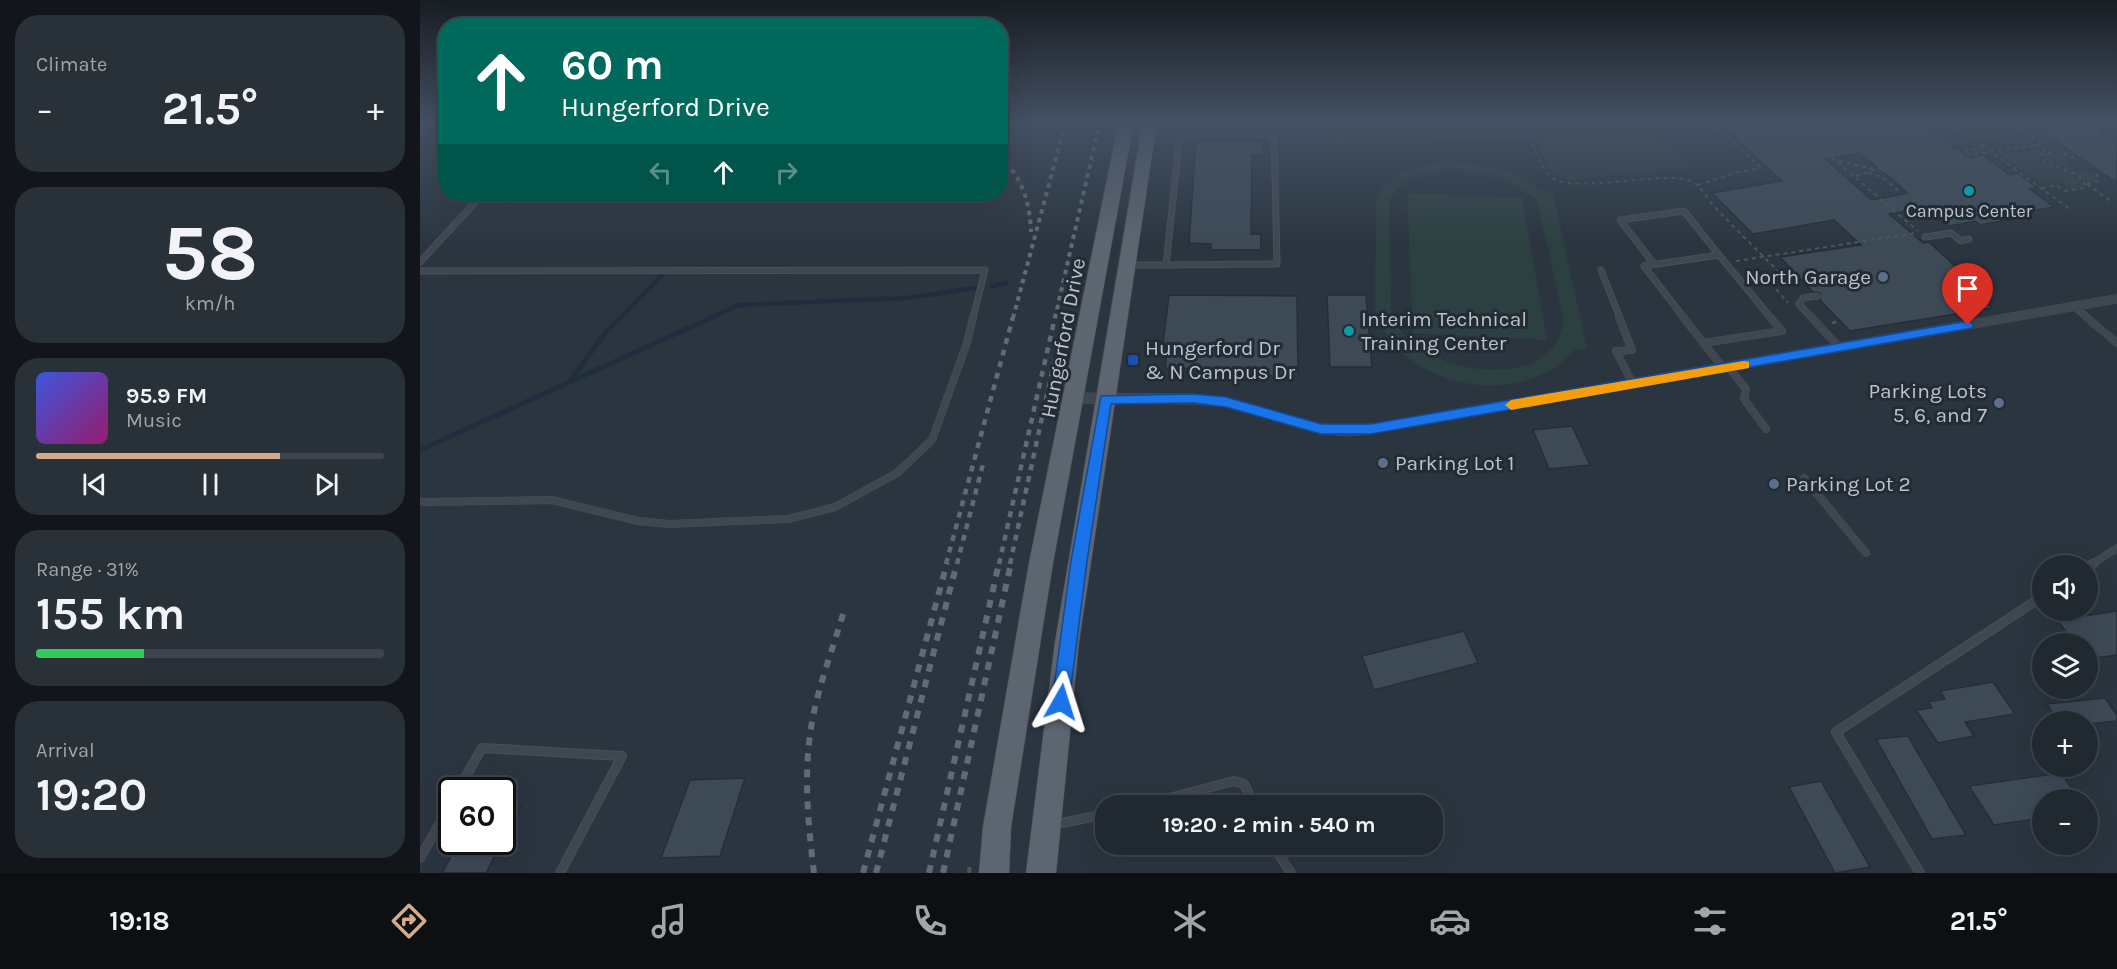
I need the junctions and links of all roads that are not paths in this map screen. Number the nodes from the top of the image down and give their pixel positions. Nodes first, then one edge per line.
1 (1119, 162) edge
2 (1143, 162) edge
3 (1177, 162) edge
4 (1275, 162) edge
5 (477, 201) edge
6 (1925, 237) dead end
7 (1969, 239) dead end
8 (1719, 255) junction
9 (420, 262) edge
10 (1654, 264) junction
11 (1127, 265) junction
12 (1166, 265) junction
13 (1601, 270) dead end
14 (420, 271) edge
15 (1817, 296) dead end
16 (2117, 299) edge
17 (2074, 308) junction
18 (1703, 343) junction
19 (2117, 343) edge
20 (1840, 348) junction
21 (1726, 368) junction
22 (1633, 384) junction
23 (1075, 398) junction
24 (1106, 399) junction
25 (1766, 429) dead end
26 (1804, 478) dead end
27 (420, 502) edge
28 (2117, 548) edge
29 (1866, 553) dead end
30 (2098, 560) edge
31 (2032, 604) edge
32 (465, 777) edge
33 (1181, 795) edge
34 (1250, 795) edge
35 (1095, 815) edge
36 (438, 826) edge
37 (1047, 826) junction
38 (1279, 855) edge
39 (420, 858) edge
40 (560, 873) edge
41 (994, 873) edge
42 (1041, 873) edge
43 (1291, 873) edge
44 (1920, 873) edge

1 - 23 main road, Hungerford Drive
2 - 11 main road
3 - 12 lane
4 - 12 lane
5 - 9 lane
6 - 7 lane
8 - 10 lane
8 - 10 lane
8 - 18 lane
10 - 18 lane
11 - 12 lane
11 - 24 main road
13 - 22 lane
14 - 27 lane
15 - 20 lane
16 - 17 street
17 - 19 lane
17 - 20 street
18 - 21 lane
20 - 21 street
21 - 22 street
21 - 25 lane
22 - 24 street
23 - 24 street
23 - 41 main road, Hungerford Drive
24 - 37 main road
26 - 29 lane
28 - 30 lane
31 - 44 lane
32 - 40 lane
33 - 34 lane
35 - 37 lane
36 - 39 lane
37 - 42 main road
38 - 43 lane

